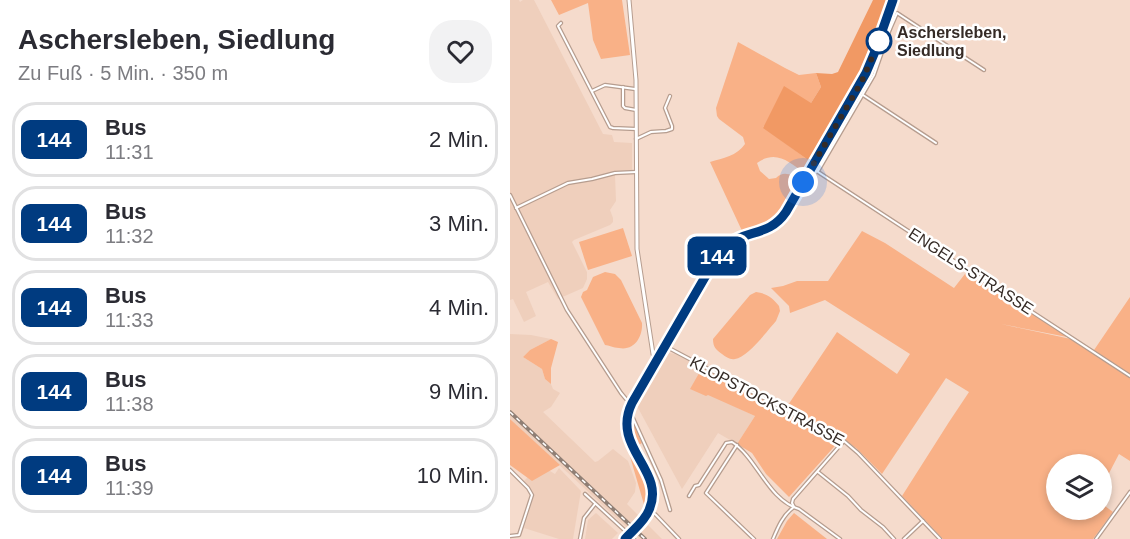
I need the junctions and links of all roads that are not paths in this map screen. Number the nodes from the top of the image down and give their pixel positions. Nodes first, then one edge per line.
1 (629, 0) edge
2 (893, 0) edge
3 (561, 23) dead end
4 (884, 27) junction
5 (890, 28) junction
6 (984, 70) dead end
7 (623, 87) junction
8 (636, 87) junction
9 (592, 91) junction
10 (863, 95) junction
11 (670, 96) dead end
12 (636, 110) junction
13 (636, 129) junction
14 (636, 140) junction
15 (936, 143) dead end
16 (812, 168) junction
17 (818, 171) junction
18 (637, 172) junction
19 (510, 195) edge
20 (516, 208) junction
21 (665, 346) junction
22 (657, 359) junction
23 (1130, 375) edge
24 (632, 403) junction
25 (628, 414) junction
26 (844, 441) junction
27 (737, 445) junction
28 (510, 470) edge
29 (818, 472) junction
30 (1130, 492) edge
31 (585, 494) dead end
32 (689, 496) dead end
33 (595, 504) junction
34 (794, 507) junction
35 (650, 510) junction
36 (670, 510) dead end
37 (923, 521) junction
38 (510, 537) edge
39 (625, 538) edge
40 (580, 539) edge
41 (633, 539) edge
42 (679, 539) edge
43 (753, 539) edge
44 (773, 539) edge
45 (840, 539) edge
46 (894, 539) edge
47 (904, 539) edge
48 (940, 539) edge
49 (1096, 539) edge

1 - 8 street
2 - 4 main road
3 - 9 street
4 - 5 street
4 - 16 main road
5 - 6 street
5 - 10 street
7 - 8 street
7 - 9 street
7 - 12 street
8 - 12 street
9 - 13 street
10 - 15 street
10 - 17 street
11 - 14 street
12 - 13 street
13 - 14 street
14 - 18 street
16 - 17 street, ENGELS-STRASSE
16 - 21 main road
17 - 23 street, ENGELS-STRASSE
18 - 20 street
18 - 22 street
19 - 20 street
20 - 24 street
21 - 22 main road
21 - 26 street, KLOPSTOCKSTRASSE
22 - 24 main road
24 - 25 main road
25 - 35 main road
25 - 36 street
26 - 29 street
26 - 37 street, KLOPSTOCKSTRASSE
27 - 32 street
27 - 34 street
27 - 43 street
28 - 38 street
29 - 34 street
29 - 46 street
30 - 49 street
31 - 33 street
33 - 40 street
33 - 41 street
34 - 44 street
34 - 45 street
35 - 39 main road, bridge
35 - 42 street
37 - 47 street
37 - 48 street, KLOPSTOCKSTRASSE

